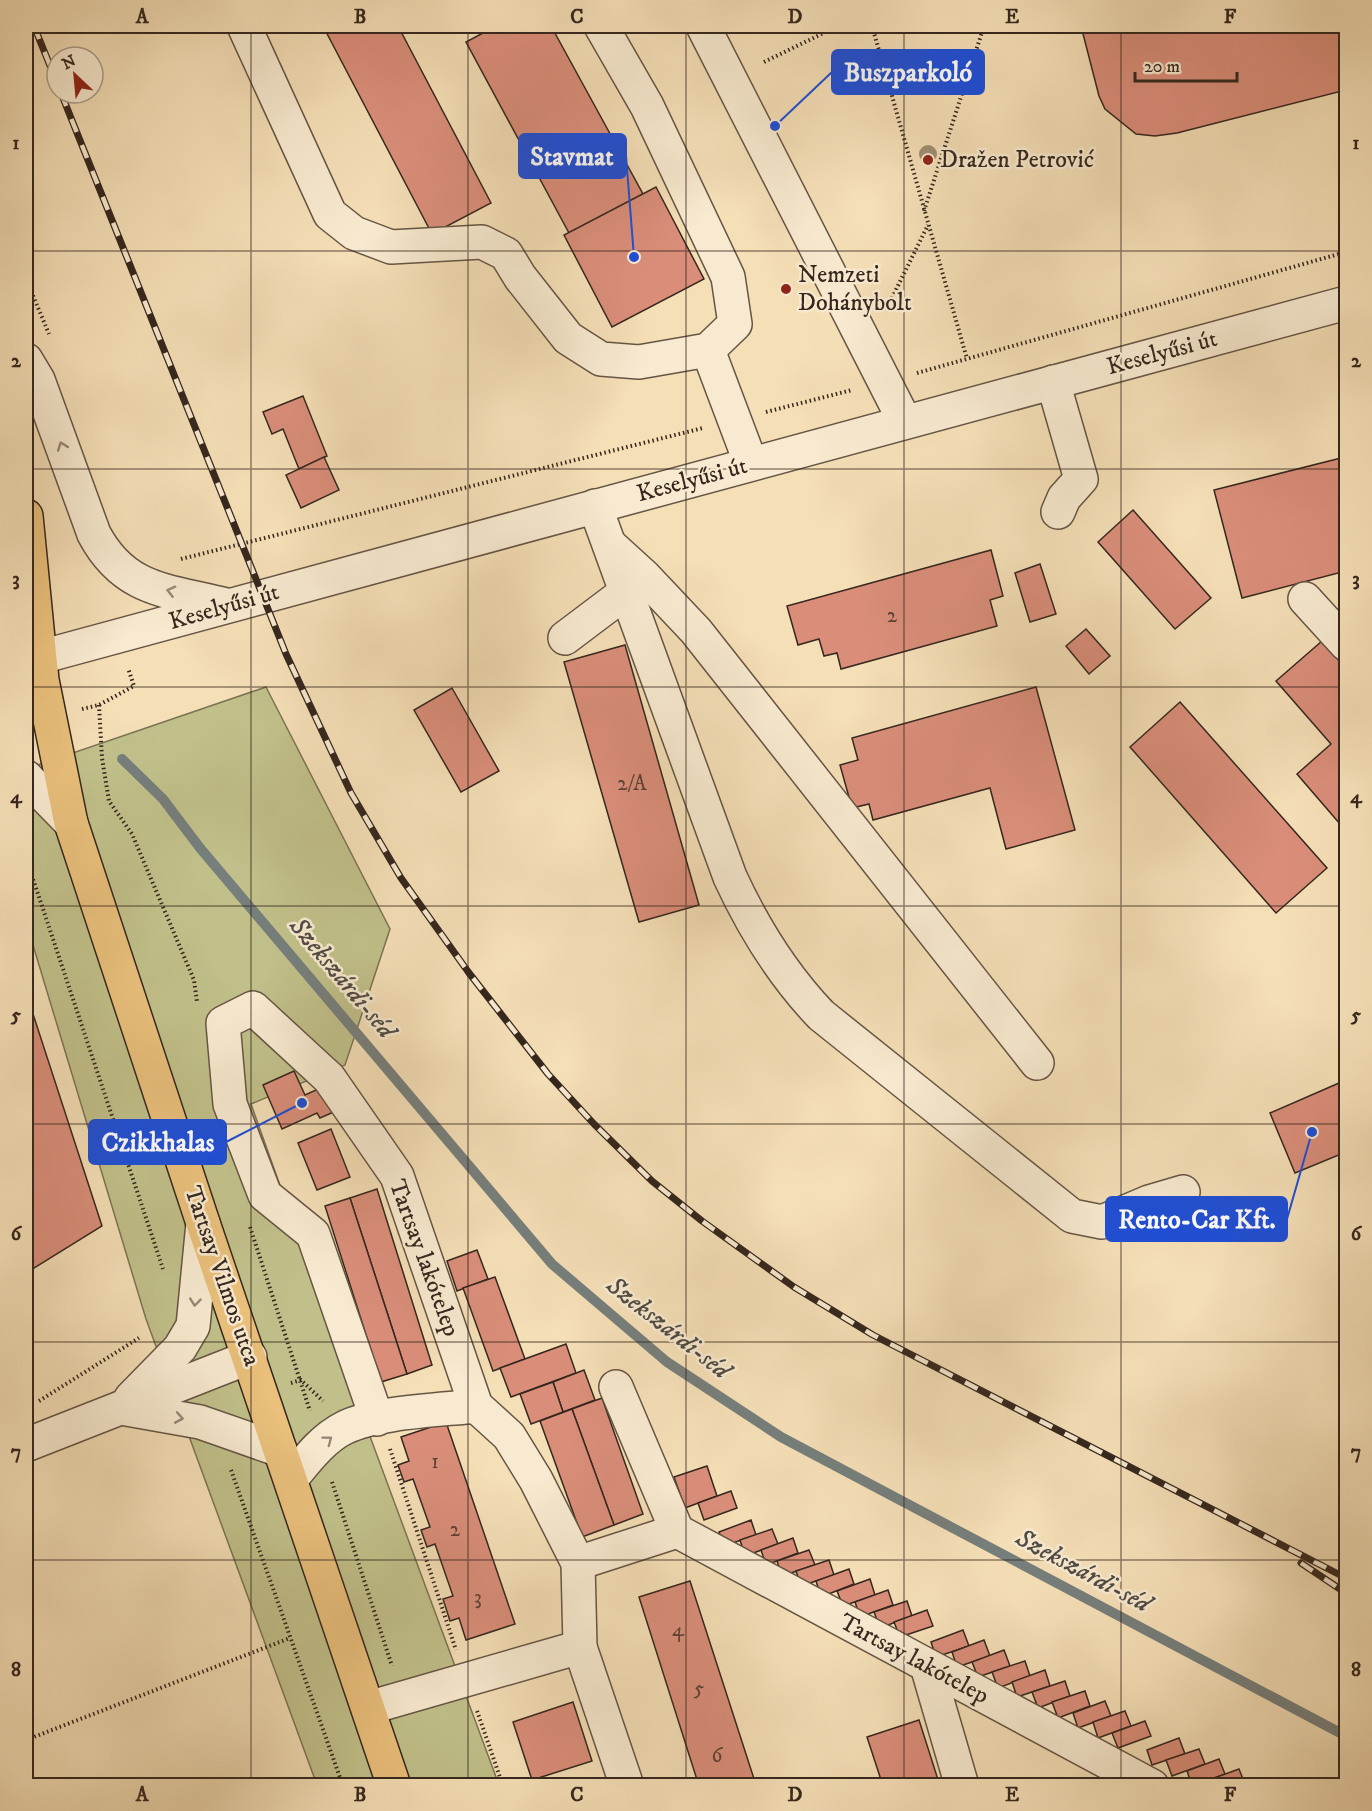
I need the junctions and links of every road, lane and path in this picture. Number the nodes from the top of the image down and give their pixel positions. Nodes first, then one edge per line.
1 (244, 26) edge
2 (601, 26) edge
3 (703, 26) edge
4 (838, 26) edge
5 (872, 26) edge
6 (984, 26) edge
7 (764, 62) dead end
8 (924, 211) junction
9 (928, 224) junction
10 (1347, 303) edge
11 (868, 348) junction
12 (708, 350) junction
13 (967, 359) dead end
14 (26, 360) edge
15 (1053, 382) junction
16 (905, 422) junction
17 (751, 464) junction
18 (595, 506) junction
19 (1058, 512) dead end
20 (26, 516) edge
21 (608, 543) junction
22 (626, 592) junction
23 (1305, 599) dead end
24 (228, 605) junction
25 (565, 638) dead end
26 (1347, 644) edge
27 (32, 660) edge
28 (99, 705) dead end
29 (26, 777) edge
30 (72, 823) junction
31 (199, 1013) dead end
32 (1037, 1063) dead end
33 (1183, 1192) dead end
34 (203, 1223) junction
35 (249, 1224) dead end
36 (140, 1337) dead end
37 (250, 1357) junction
38 (616, 1387) dead end
39 (35, 1404) dead end
40 (476, 1406) junction
41 (121, 1408) junction
42 (363, 1422) junction
43 (26, 1445) edge
44 (320, 1445) junction
45 (285, 1464) junction
46 (677, 1531) junction
47 (578, 1563) junction
48 (290, 1638) dead end
49 (580, 1647) junction
50 (927, 1666) junction
51 (466, 1680) junction
52 (403, 1699) junction
53 (368, 1708) junction
54 (26, 1740) edge
55 (1112, 1775) edge
56 (394, 1785) edge
57 (503, 1785) edge
58 (627, 1785) edge
59 (962, 1785) edge
60 (1152, 1785) edge

1 - 12 street
2 - 12 street
3 - 11 street
4 - 7 path
5 - 8 path
6 - 8 path
8 - 9 path
9 - 11 path
9 - 13 path
10 - 15 street, Keselyűsi út
11 - 16 street
12 - 17 street
24 -> 14 street
15 - 16 street, Keselyűsi út
15 - 19 street
16 - 17 street, Keselyűsi út
17 - 18 street, Keselyűsi út
18 - 21 street
18 - 24 street, Keselyűsi út
20 - 27 main road, Tartsay Vilmos utca
21 - 22 street
21 - 32 street
22 - 25 street
22 - 33 street
23 - 26 street
24 - 27 street, Keselyűsi út
27 - 30 main road, Tartsay Vilmos utca
28 - 31 path
29 - 30 street
30 - 34 main road, Tartsay Vilmos utca
34 - 37 main road, Tartsay Vilmos utca
34 -> 41 street
35 - 44 path
36 - 39 path
37 - 41 street
37 - 45 main road, Tartsay Vilmos utca
38 - 46 street
40 - 42 street
40 - 42 street, Tartsay lakótelep
40 - 47 street, Tartsay lakótelep
41 - 43 street
41 -> 45 street
44 -> 42 street
42 - 51 path
44 - 45 street
44 - 52 path
45 - 53 main road, Tartsay Vilmos utca
46 - 47 street
46 - 50 street, Tartsay lakótelep
47 - 49 street, Tartsay lakótelep
48 - 54 path
49 - 51 street
49 - 58 street, Tartsay lakótelep
50 - 55 street, Tartsay lakótelep
50 - 59 street
51 - 52 street
51 - 57 path
52 - 53 street
53 - 56 main road, Tartsay Vilmos utca
55 - 60 street, Tartsay lakótelep

